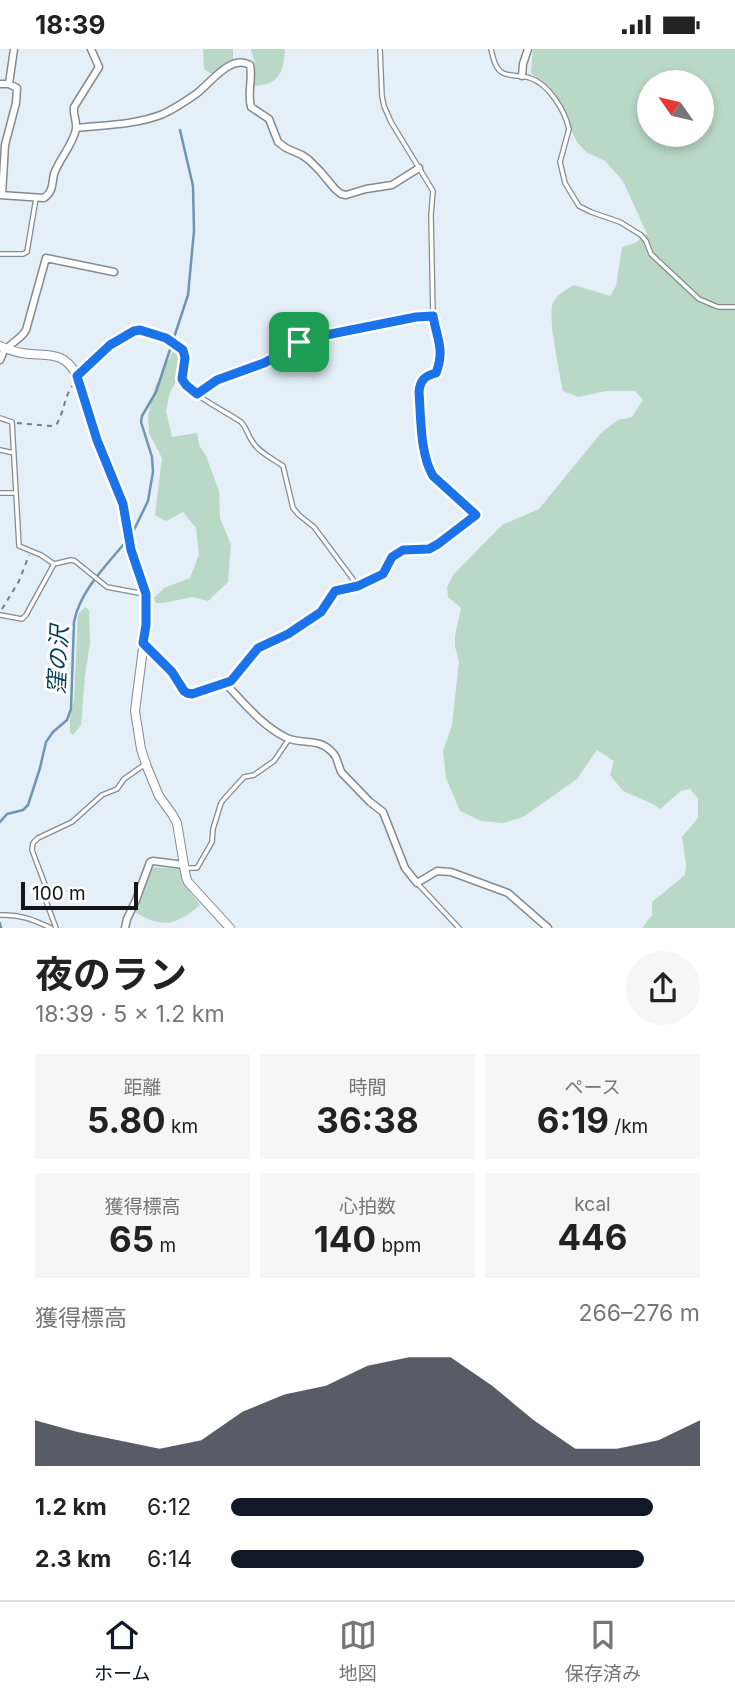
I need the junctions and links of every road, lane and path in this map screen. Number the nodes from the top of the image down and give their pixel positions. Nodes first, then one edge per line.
1 (14, 49) edge
2 (91, 49) edge
3 (380, 49) edge
4 (491, 49) edge
5 (528, 49) edge
6 (522, 76) junction
7 (0, 85) edge
8 (9, 85) junction
9 (76, 128) junction
10 (419, 168) junction
11 (1, 195) edge
12 (36, 198) junction
13 (0, 254) edge
14 (114, 272) dead end
15 (735, 307) edge
16 (433, 316) junction
17 (4, 348) edge
18 (0, 360) edge
19 (77, 376) junction
20 (197, 394) junction
21 (0, 418) edge
22 (12, 422) junction
23 (0, 450) edge
24 (14, 453) junction
25 (0, 493) edge
26 (16, 493) junction
27 (476, 515) joint
28 (30, 550) junction
29 (54, 564) junction
30 (358, 586) junction
31 (146, 594) junction
32 (0, 614) edge
33 (143, 643) junction
34 (225, 683) junction
35 (289, 739) junction
36 (146, 764) junction
37 (185, 867) junction
38 (417, 883) junction
39 (0, 915) edge
40 (51, 928) edge
41 (56, 928) edge
42 (125, 928) edge
43 (230, 928) edge
44 (459, 928) edge
45 (548, 928) edge

1 - 8 street
2 - 9 street
3 - 10 lane
4 - 6 lane
5 - 6 street
6 - 15 lane
7 - 8 street
8 - 11 street
9 - 10 street
9 - 12 street
10 - 16 lane
11 - 12 street
12 - 13 lane
14 - 17 street
16 - 20 path
16 - 27 lane
17 - 18 street
17 - 19 street
19 - 20 lane
19 - 22 path
19 - 31 street
20 - 30 lane
21 - 22 lane
22 - 24 lane
23 - 24 lane
24 - 26 lane
25 - 26 lane
26 - 28 lane
27 - 30 street
28 - 29 lane
28 - 32 path
29 - 31 lane
29 - 32 lane
30 - 34 street
31 - 33 street
33 - 34 street
33 - 36 street
34 - 35 street
35 - 37 lane
35 - 38 street
36 - 37 street
36 - 41 lane
37 - 42 street
37 - 43 street
38 - 44 lane
38 - 45 street
39 - 40 lane

